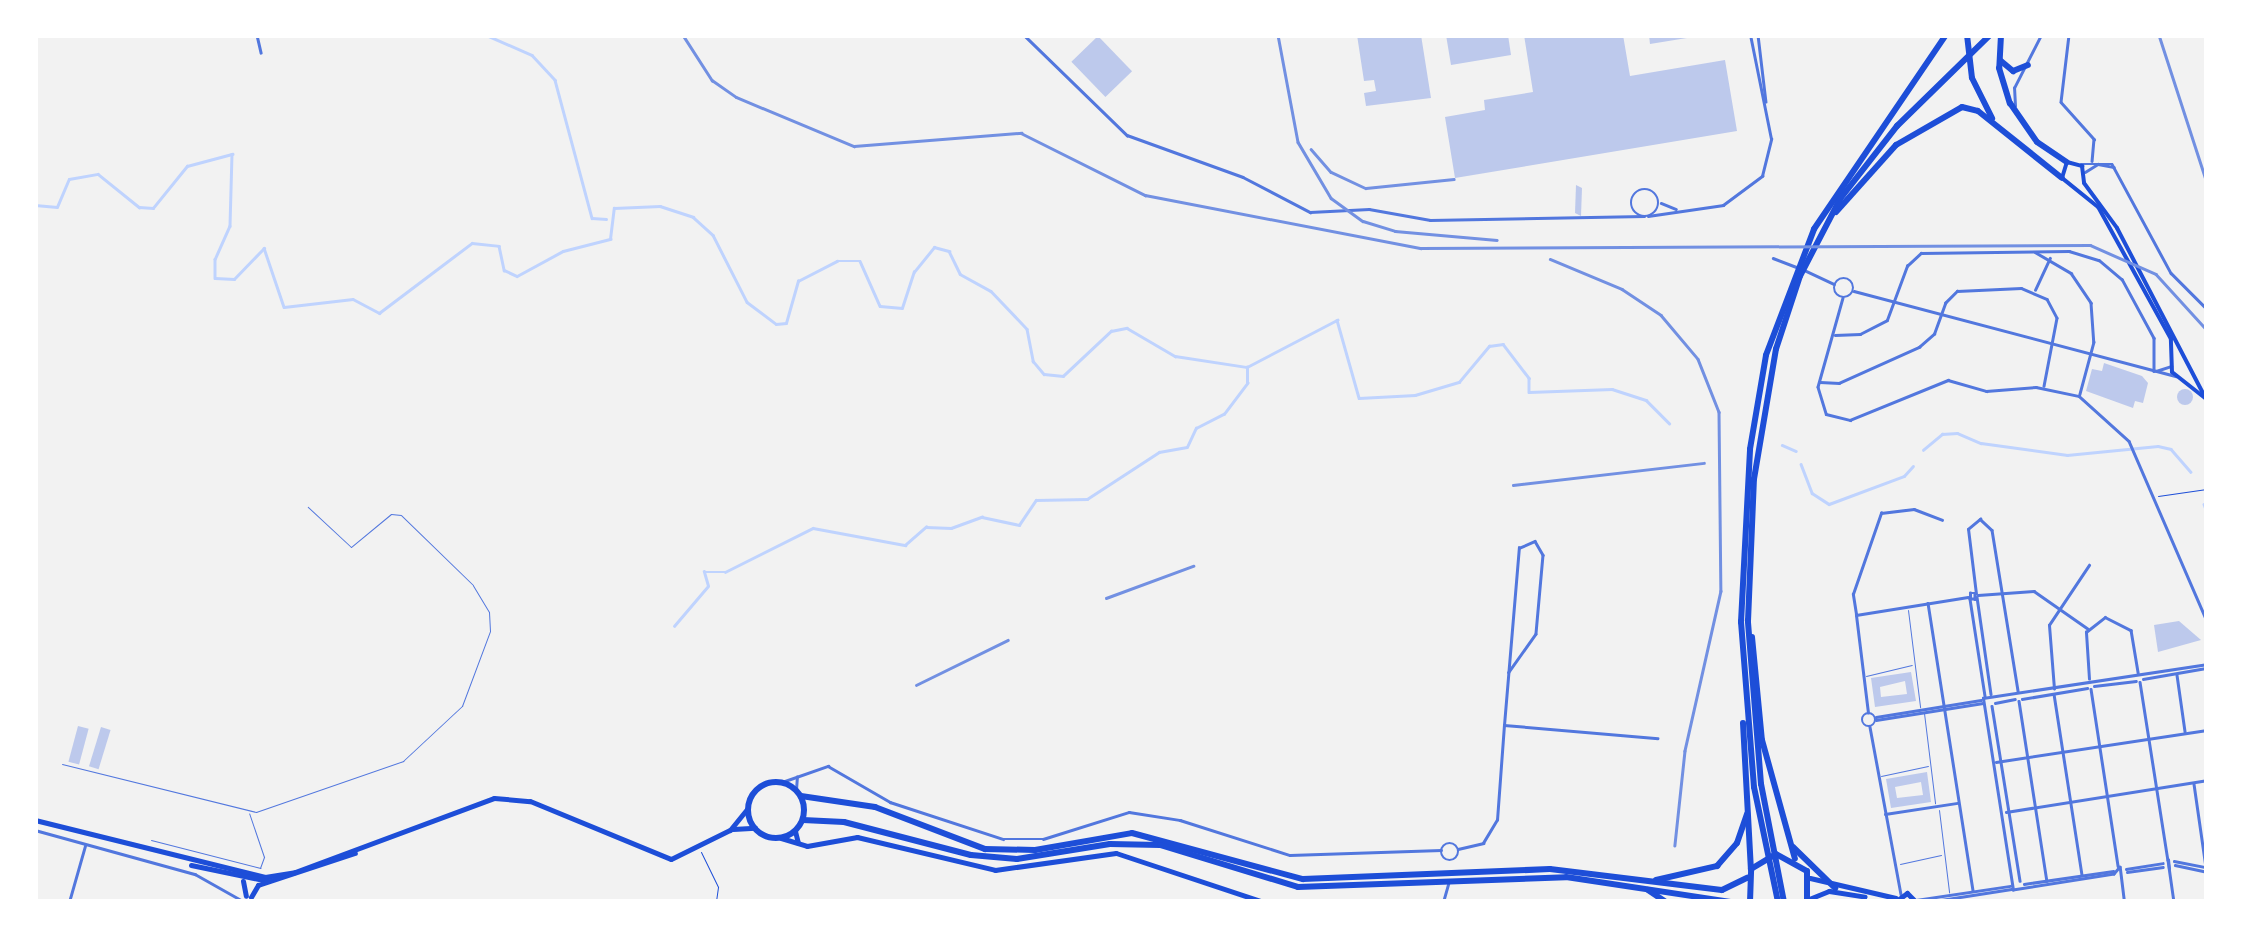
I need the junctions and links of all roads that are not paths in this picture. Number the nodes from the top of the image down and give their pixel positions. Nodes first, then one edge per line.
1 (257, 35) edge
2 (1750, 35) edge
3 (1758, 35) edge
4 (1946, 35) edge
5 (1967, 35) edge
6 (1990, 35) edge
7 (2001, 35) edge
8 (2040, 35) edge
9 (2068, 35) edge
10 (1025, 36) edge
11 (1998, 51) junction
12 (261, 54) dead end
13 (2028, 65) junction
14 (1766, 108) junction
15 (2021, 122) junction
16 (2011, 139) junction
17 (2092, 161) junction
18 (2067, 162) junction
19 (2080, 164) junction
20 (2114, 168) junction
21 (2083, 174) junction
22 (2062, 178) junction
23 (2072, 184) junction
24 (1657, 196) junction
25 (1632, 206) junction
26 (1677, 210) junction
27 (1646, 216) junction
28 (1620, 217) junction
29 (1823, 229) junction
30 (2034, 252) junction
31 (2060, 252) junction
32 (1773, 258) dead end
33 (2050, 258) junction
34 (2061, 264) junction
35 (1834, 284) junction
36 (1854, 291) junction
37 (2034, 292) junction
38 (1842, 298) junction
39 (1897, 302) junction
40 (2207, 310) edge
41 (1941, 314) junction
42 (1832, 334) junction
43 (2055, 344) junction
44 (2091, 354) junction
45 (2185, 360) junction
46 (2172, 364) junction
47 (2154, 370) junction
48 (2189, 370) junction
49 (2179, 377) junction
50 (1819, 382) junction
51 (2044, 388) junction
52 (2080, 396) junction
53 (2206, 400) edge
54 (308, 507) dead end
55 (1942, 520) dead end
56 (2089, 565) dead end
57 (2002, 592) junction
58 (1976, 595) junction
59 (1969, 598) junction
60 (1928, 603) junction
61 (1907, 606) junction
62 (2058, 606) junction
63 (1855, 618) junction
64 (2207, 621) edge
65 (1745, 622) junction
66 (2088, 628) junction
67 (1916, 665) junction
68 (2207, 666) edge
69 (2176, 671) junction
70 (1509, 672) junction
71 (1862, 676) junction
72 (2139, 677) junction
73 (2090, 685) junction
74 (2054, 692) junction
75 (2018, 697) junction
76 (1989, 701) junction
77 (1944, 708) junction
78 (1922, 711) junction
79 (1868, 713) junction
80 (1876, 719) junction
81 (1504, 725) junction
82 (1870, 726) junction
83 (2207, 730) edge
84 (2186, 733) junction
85 (1657, 738) dead end
86 (2149, 739) junction
87 (2099, 744) junction
88 (2062, 751) junction
89 (2027, 757) junction
90 (2001, 761) junction
91 (1995, 762) junction
92 (62, 764) dead end
93 (1929, 766) junction
94 (797, 775) junction
95 (1878, 776) junction
96 (2207, 780) edge
97 (782, 782) junction
98 (2194, 782) junction
99 (2157, 788) junction
100 (799, 793) junction
101 (2107, 796) junction
102 (2071, 802) junction
103 (1749, 803) junction
104 (1959, 803) junction
105 (1937, 806) junction
106 (748, 808) junction
107 (2036, 808) junction
108 (2004, 812) junction
109 (2010, 812) junction
110 (249, 813) junction
111 (1884, 814) junction
112 (35, 820) edge
113 (803, 820) junction
114 (755, 828) junction
115 (35, 830) edge
116 (730, 830) junction
117 (795, 831) junction
118 (781, 838) junction
119 (1786, 838) junction
120 (151, 840) dead end
121 (86, 844) junction
122 (371, 844) junction
123 (798, 844) junction
124 (1458, 849) junction
125 (1441, 850) junction
126 (152, 851) junction
127 (1946, 854) junction
128 (1796, 859) junction
129 (1452, 860) junction
130 (2169, 864) junction
131 (1892, 865) junction
132 (1751, 869) junction
133 (2207, 869) edge
134 (2119, 870) junction
135 (2082, 875) junction
136 (1458, 877) junction
137 (1440, 878) junction
138 (1747, 878) junction
139 (1810, 878) junction
140 (241, 879) junction
141 (276, 880) junction
142 (1656, 880) junction
143 (2046, 880) junction
144 (1633, 884) junction
145 (2018, 888) junction
146 (1834, 890) junction
147 (1973, 892) junction
148 (1991, 892) junction
149 (1950, 895) junction
150 (246, 899) edge
151 (1895, 899) edge
152 (1808, 901) edge
153 (1916, 901) edge
154 (69, 902) edge
155 (1263, 902) edge
156 (1443, 902) edge
157 (1666, 902) edge
158 (1732, 902) edge
159 (1750, 902) edge
160 (1781, 902) edge
161 (1855, 902) edge
162 (1928, 902) edge
163 (1992, 902) edge
164 (2023, 902) edge
165 (2124, 902) edge
166 (2174, 902) edge

1 - 12 street
2 - 14 street
3 - 14 street
4 - 65 highway
5 - 16 highway
6 - 29 highway
7 - 11 highway
8 - 13 street
9 - 17 street
10 - 28 street
11 - 13 highway
11 - 15 highway
13 - 15 street
14 - 26 street
15 - 18 highway
16 - 22 highway
16 - 29 highway
17 - 19 street
17 - 20 street
18 - 19 main road
18 - 22 main road
19 - 21 main road
20 - 21 street
20 - 40 street
21 - 23 main road
21 - 45 main road
22 - 23 main road
23 - 46 main road
24 - 25 street
24 - 26 street
24 - 27 street
25 - 27 street
25 - 28 street
26 - 27 street
27 - 28 street
29 - 65 highway
30 - 31 street
30 - 33 street
30 - 39 street
31 - 34 street
31 - 47 street
32 - 35 street
33 - 34 street
33 - 37 street
34 - 44 street
35 - 36 street
35 - 38 street
36 - 38 street
36 - 39 street
37 - 41 street
37 - 43 street
38 - 42 street
39 - 41 street
39 - 42 street
41 - 43 street
41 - 50 street
42 - 50 street
43 - 44 street
43 - 51 street
44 - 47 street
44 - 52 street
45 - 46 main road
45 - 48 main road
46 - 47 street
46 - 49 main road
47 - 49 street
48 - 49 main road
48 - 53 main road
49 - 53 main road
50 - 51 street
51 - 52 street
52 - 64 street
54 - 110 lane
55 - 63 street
56 - 62 street
57 - 58 street
57 - 58 street
57 - 62 street
57 - 75 street
58 - 59 street
58 - 76 street
59 - 60 street
59 - 76 street
60 - 61 street
60 - 77 street
61 - 63 street
61 - 67 lane
62 - 66 street
62 - 74 street
63 - 71 street
65 - 103 highway
65 - 119 highway
65 - 160 highway
65 - 160 highway
66 - 72 street
66 - 73 street
67 - 71 lane
67 - 78 lane
68 - 69 street
69 - 72 street
69 - 84 street
70 - 70 street
70 - 81 street
71 - 79 street
72 - 73 street
72 - 86 street
73 - 74 street
73 - 87 street
74 - 75 street
74 - 88 street
75 - 76 street
75 - 89 street
76 - 77 street
76 - 90 street
76 - 91 street
77 - 78 street
77 - 104 street
78 - 80 street
78 - 93 lane
79 - 80 street
79 - 82 street
80 - 82 street
81 - 85 street
81 - 124 street
82 - 95 street
83 - 84 street
84 - 86 street
86 - 87 street
86 - 99 street
87 - 88 street
87 - 101 street
88 - 89 street
88 - 102 street
89 - 90 street
89 - 107 street
90 - 91 street
90 - 109 street
91 - 108 street
92 - 110 lane
93 - 95 lane
93 - 105 lane
94 - 97 street
94 - 100 street
94 - 125 street
95 - 111 street
96 - 98 street
97 - 100 highway
97 - 106 highway
98 - 99 street
98 - 133 street
99 - 101 street
99 - 130 street
100 - 113 highway
100 - 137 highway
101 - 102 street
101 - 134 street
102 - 107 street
102 - 135 street
103 - 132 highway
103 - 142 highway
104 - 105 street
104 - 147 street
105 - 111 street
105 - 127 lane
106 - 114 highway
106 - 116 main road
107 - 109 street
107 - 143 street
108 - 109 street
108 - 145 street
109 - 145 street
110 - 120 lane
111 - 131 street
112 - 126 main road
113 - 117 highway
113 - 137 highway
114 - 116 main road
114 - 118 highway
115 - 121 street
116 - 122 main road
117 - 118 highway
117 - 123 main road
118 - 123 main road
119 - 128 highway
119 - 146 highway
121 - 150 street
121 - 154 street
122 - 126 main road
122 - 141 main road
123 - 155 main road
124 - 125 street
124 - 129 street
125 - 129 street
126 - 140 main road
127 - 131 lane
127 - 149 lane
128 - 132 highway
128 - 139 highway
129 - 156 street
130 - 133 street
130 - 134 street
130 - 166 street
131 - 151 street
132 - 138 highway
134 - 135 street
134 - 145 street
134 - 165 street
135 - 143 street
136 - 137 highway
136 - 142 highway
136 - 144 highway
138 - 142 highway
138 - 159 highway
139 - 146 main road
139 - 152 highway
140 - 141 main road
140 - 150 main road
141 - 150 main road
143 - 145 street
144 - 157 highway
144 - 158 highway
145 - 147 street
145 - 148 street
145 - 164 street
146 - 151 main road
146 - 152 main road
146 - 161 main road
147 - 149 street
148 - 162 street
148 - 163 street
149 - 153 street
151 - 153 main road

